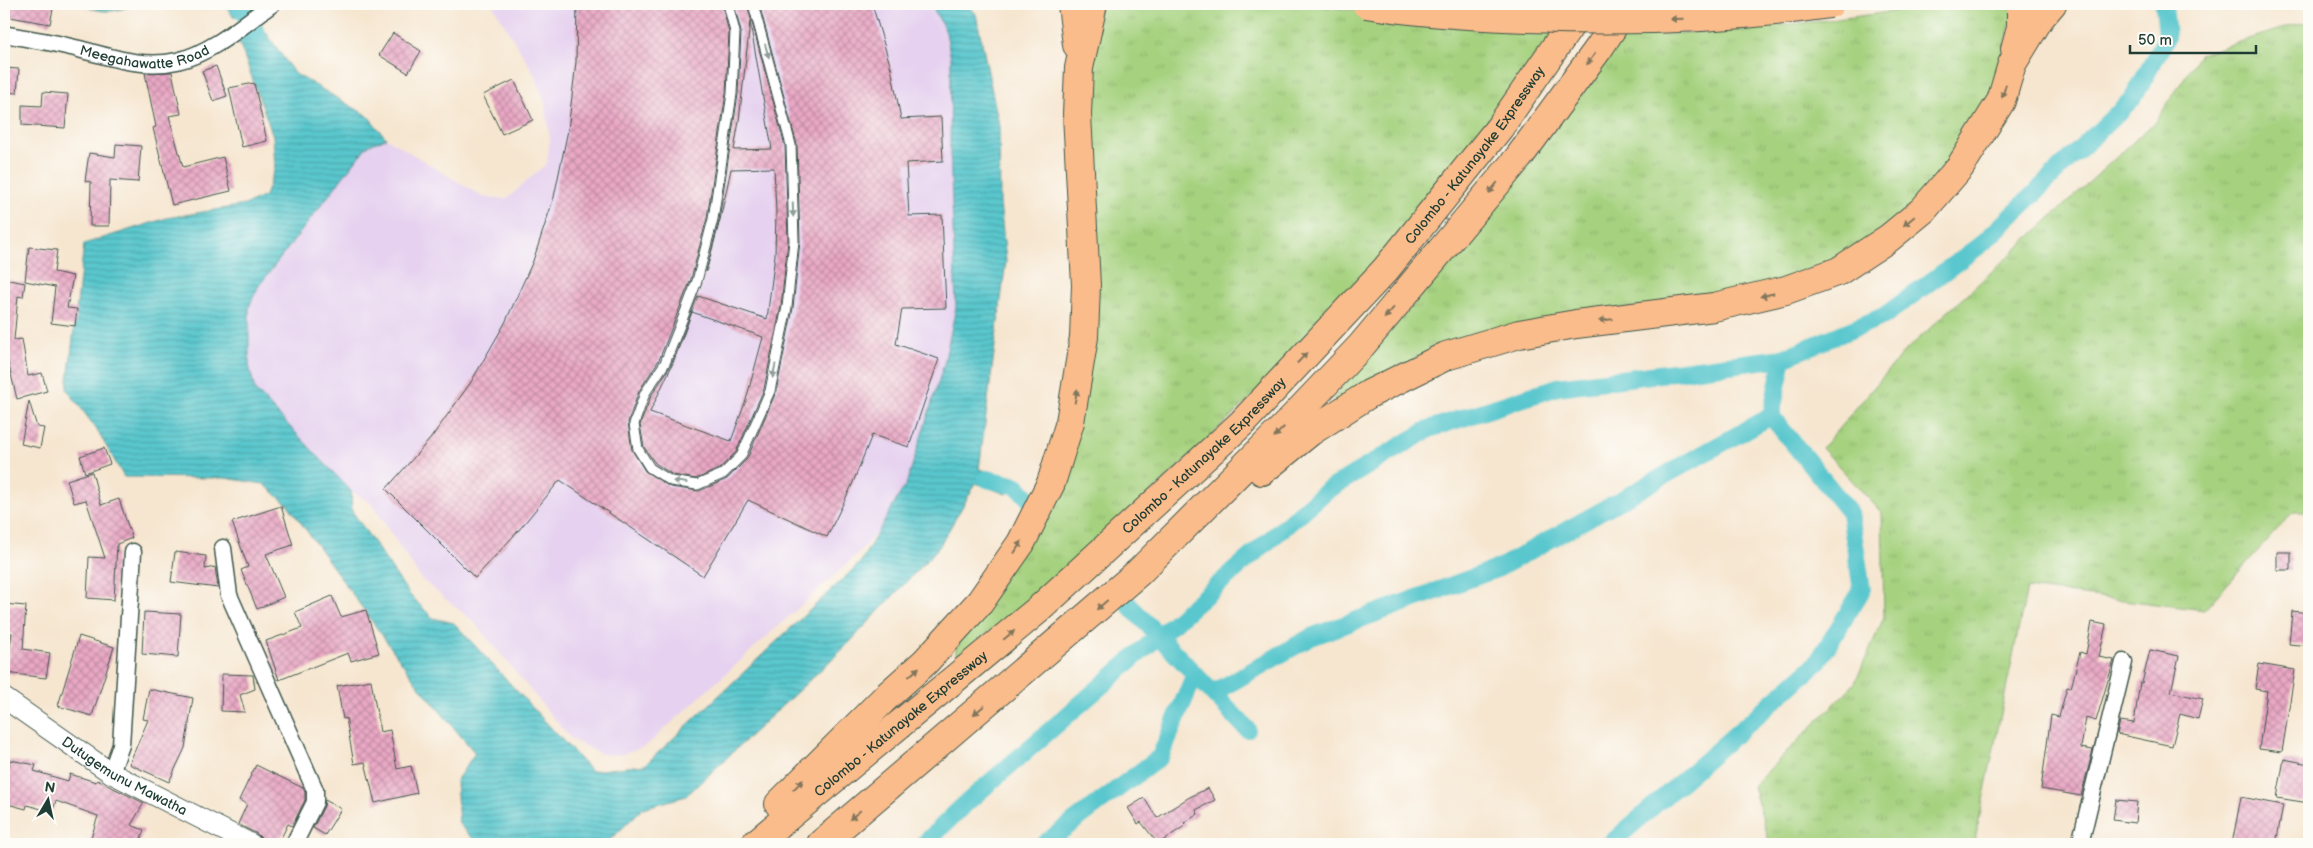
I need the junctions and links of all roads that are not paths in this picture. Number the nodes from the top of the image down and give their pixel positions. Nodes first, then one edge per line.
1 (728, 4) edge
2 (753, 4) edge
3 (1072, 4) edge
4 (1093, 4) edge
5 (1366, 4) edge
6 (1585, 4) edge
7 (1628, 4) edge
8 (1830, 4) edge
9 (2021, 4) edge
10 (2052, 4) edge
11 (267, 7) edge
12 (4, 34) edge
13 (2012, 64) junction
14 (1079, 68) junction
15 (223, 548) dead end
16 (133, 552) dead end
17 (1139, 572) junction
18 (2124, 662) dead end
19 (4, 698) edge
20 (111, 773) junction
21 (251, 844) edge
22 (294, 844) edge
23 (739, 844) edge
24 (755, 844) edge
25 (821, 844) edge
26 (2080, 844) edge

2 -> 1 lane
3 - 14 highway
4 - 14 highway
8 -> 5 highway, bridge
24 -> 6 highway, Colombo - Katunayake Expressway
7 -> 17 highway
9 - 13 highway
10 - 13 highway
11 - 12 street, Meegahawatte Road
13 -> 17 highway
23 -> 14 highway
15 - 22 street
16 - 20 street
17 -> 25 highway
18 - 26 street
19 - 20 street, Dutugemunu Mawatha
20 - 21 street, Dutugemunu Mawatha

